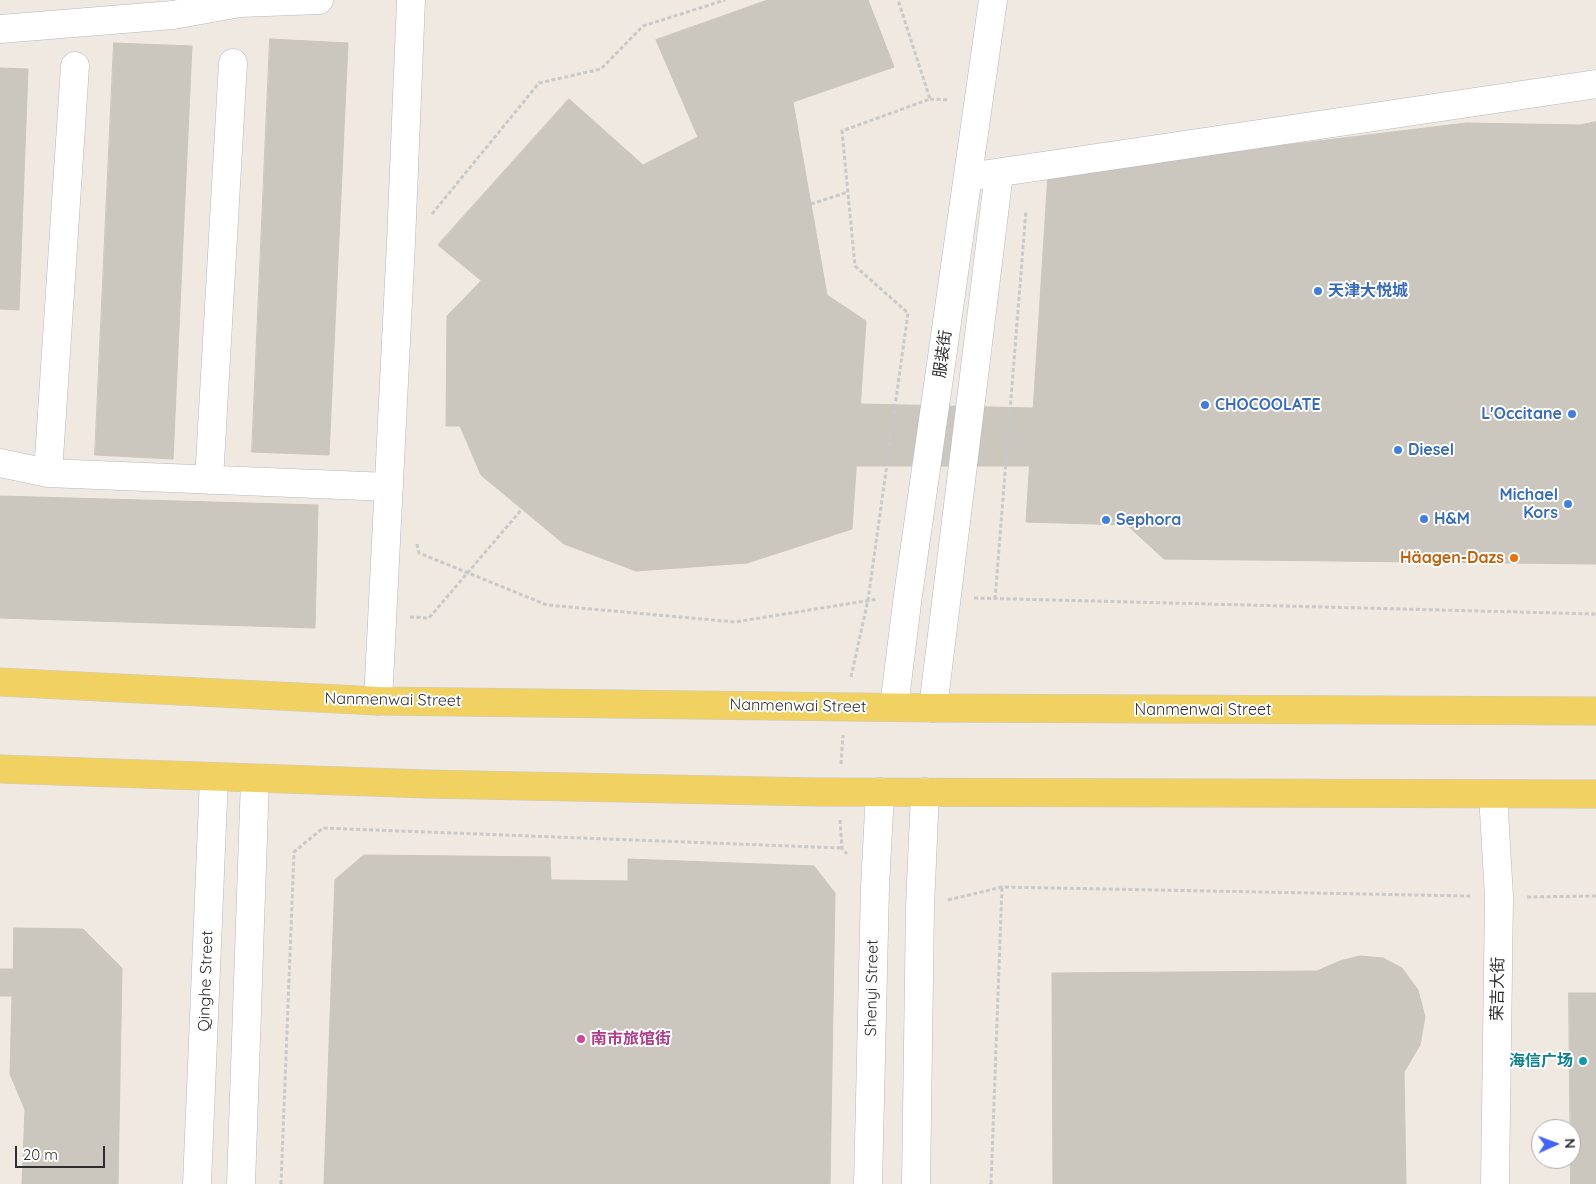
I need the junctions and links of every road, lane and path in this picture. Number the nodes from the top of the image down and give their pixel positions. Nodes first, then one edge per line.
1 (319, 0) edge
2 (411, 0) edge
3 (725, 0) edge
4 (898, 0) edge
5 (992, 0) edge
6 (240, 2) edge
7 (0, 29) edge
8 (233, 63) dead end
9 (75, 66) dead end
10 (1596, 84) edge
11 (1030, 168) junction
12 (999, 173) junction
13 (968, 178) junction
14 (848, 192) junction
15 (811, 204) dead end
16 (431, 215) dead end
17 (0, 463) edge
18 (48, 473) junction
19 (209, 480) junction
20 (389, 487) junction
21 (522, 509) dead end
22 (415, 537) dead end
23 (468, 573) junction
24 (908, 595) junction
25 (946, 597) junction
26 (995, 598) junction
27 (868, 600) junction
28 (382, 614) junction
29 (1596, 614) edge
30 (0, 682) edge
31 (378, 701) junction
32 (845, 707) junction
33 (894, 707) junction
34 (933, 708) junction
35 (1596, 711) edge
36 (0, 769) edge
37 (214, 778) junction
38 (255, 779) junction
39 (839, 791) junction
40 (880, 792) junction
41 (925, 792) junction
42 (1493, 794) junction
43 (1596, 794) edge
44 (842, 848) junction
45 (875, 887) junction
46 (1002, 887) junction
47 (1596, 896) edge
48 (1499, 897) junction
49 (920, 907) junction
50 (197, 1184) edge
51 (241, 1184) edge
52 (281, 1184) edge
53 (868, 1184) edge
54 (916, 1184) edge
55 (991, 1184) edge
56 (1495, 1184) edge

1 - 6 street
2 - 20 street
3 - 16 path
4 - 14 path
5 - 13 street, 服装街
6 - 7 street
8 - 19 street
9 - 18 street
10 - 11 street
11 - 12 street
11 - 26 path
12 - 13 street
12 - 25 street
13 - 24 street, 服装街
14 - 15 path
14 - 27 path
17 - 18 street
18 - 19 street
19 - 20 street
20 - 28 street
21 - 23 path
22 - 23 path
23 - 27 path
23 - 28 path
24 - 27 path
24 - 33 street, 服装街
25 - 26 path
25 - 34 street
26 - 29 path
27 - 32 path
28 - 31 street
30 - 31 main road, Nanmenwai Street
31 - 32 main road, Nanmenwai Street
32 - 33 main road, Nanmenwai Street
32 - 39 path
33 - 34 main road, Nanmenwai Street
34 - 35 main road, Nanmenwai Street
36 - 37 main road
37 - 38 main road
37 - 50 street, Qinghe Street
38 - 39 main road
38 - 51 street
39 - 40 main road
39 - 44 path
40 - 41 main road
40 - 45 street, Shenyi Street
41 - 42 main road
41 - 49 street
42 - 43 main road
42 - 48 street, 荣吉大街
44 - 45 path
44 - 52 path
45 - 53 street, Shenyi Street
46 - 48 path
46 - 49 path
46 - 55 path
47 - 48 path
48 - 56 street, 荣吉大街
49 - 54 street

